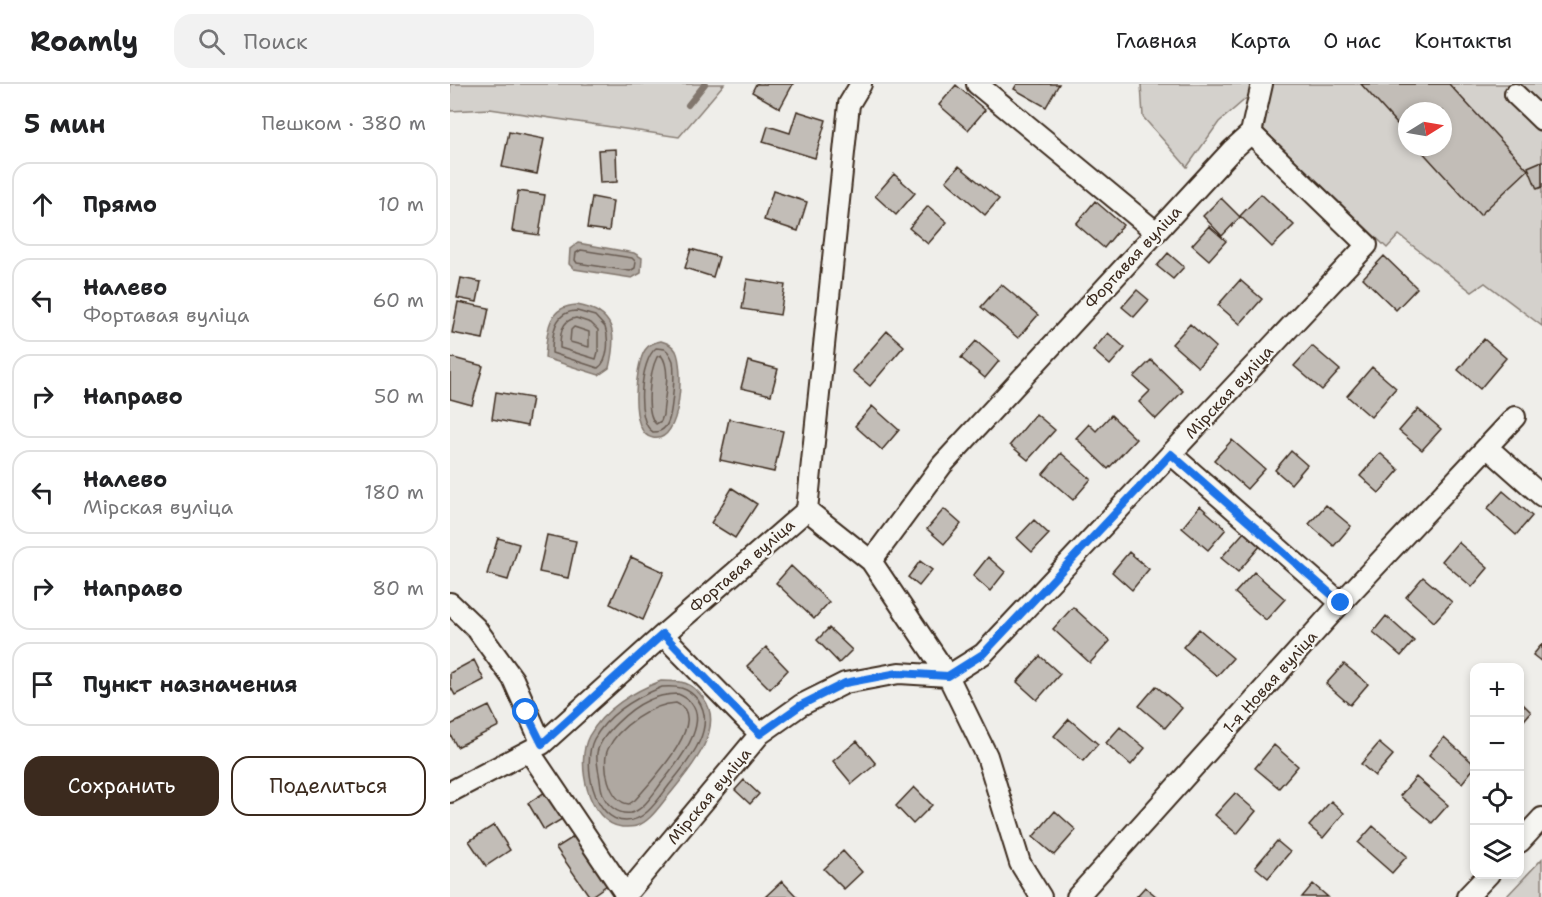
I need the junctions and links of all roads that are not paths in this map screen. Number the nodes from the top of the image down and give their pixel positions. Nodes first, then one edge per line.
1 (861, 84) edge
2 (977, 84) edge
3 (1262, 84) edge
4 (1515, 94) dead end
5 (1542, 120) edge
6 (1251, 133) junction
7 (1156, 232) junction
8 (1515, 417) dead end
9 (1487, 447) junction
10 (1171, 454) junction
11 (1542, 496) edge
12 (807, 510) junction
13 (870, 561) junction
14 (450, 603) edge
15 (1341, 603) junction
16 (663, 634) junction
17 (948, 676) junction
18 (760, 734) junction
19 (536, 748) junction
20 (450, 792) edge
21 (1542, 818) edge
22 (1524, 838) edge
23 (1484, 879) edge
24 (625, 896) edge
25 (1041, 897) edge
26 (1077, 897) edge
27 (1467, 897) edge

1 - 12 street, Фортавая вуліца
2 - 7 street
3 - 6 street
4 - 5 street
6 - 7 street, Фортавая вуліца
6 - 10 street, Мірская вуліца
7 - 13 street, Фортавая вуліца
8 - 9 street, 1-я Новая вуліца
9 - 11 street
9 - 15 street, 1-я Новая вуліца
10 - 15 street
10 - 17 street, Мірская вуліца
12 - 13 street
12 - 16 street, Фортавая вуліца
13 - 17 street
14 - 19 street
15 - 26 street, 1-я Новая вуліца
16 - 18 street
16 - 19 street, Фортавая вуліца
17 - 18 street, Мірская вуліца
17 - 25 street
18 - 24 street, Мірская вуліца
19 - 20 street, Фортавая вуліца
19 - 24 street
21 - 22 street
23 - 27 street

